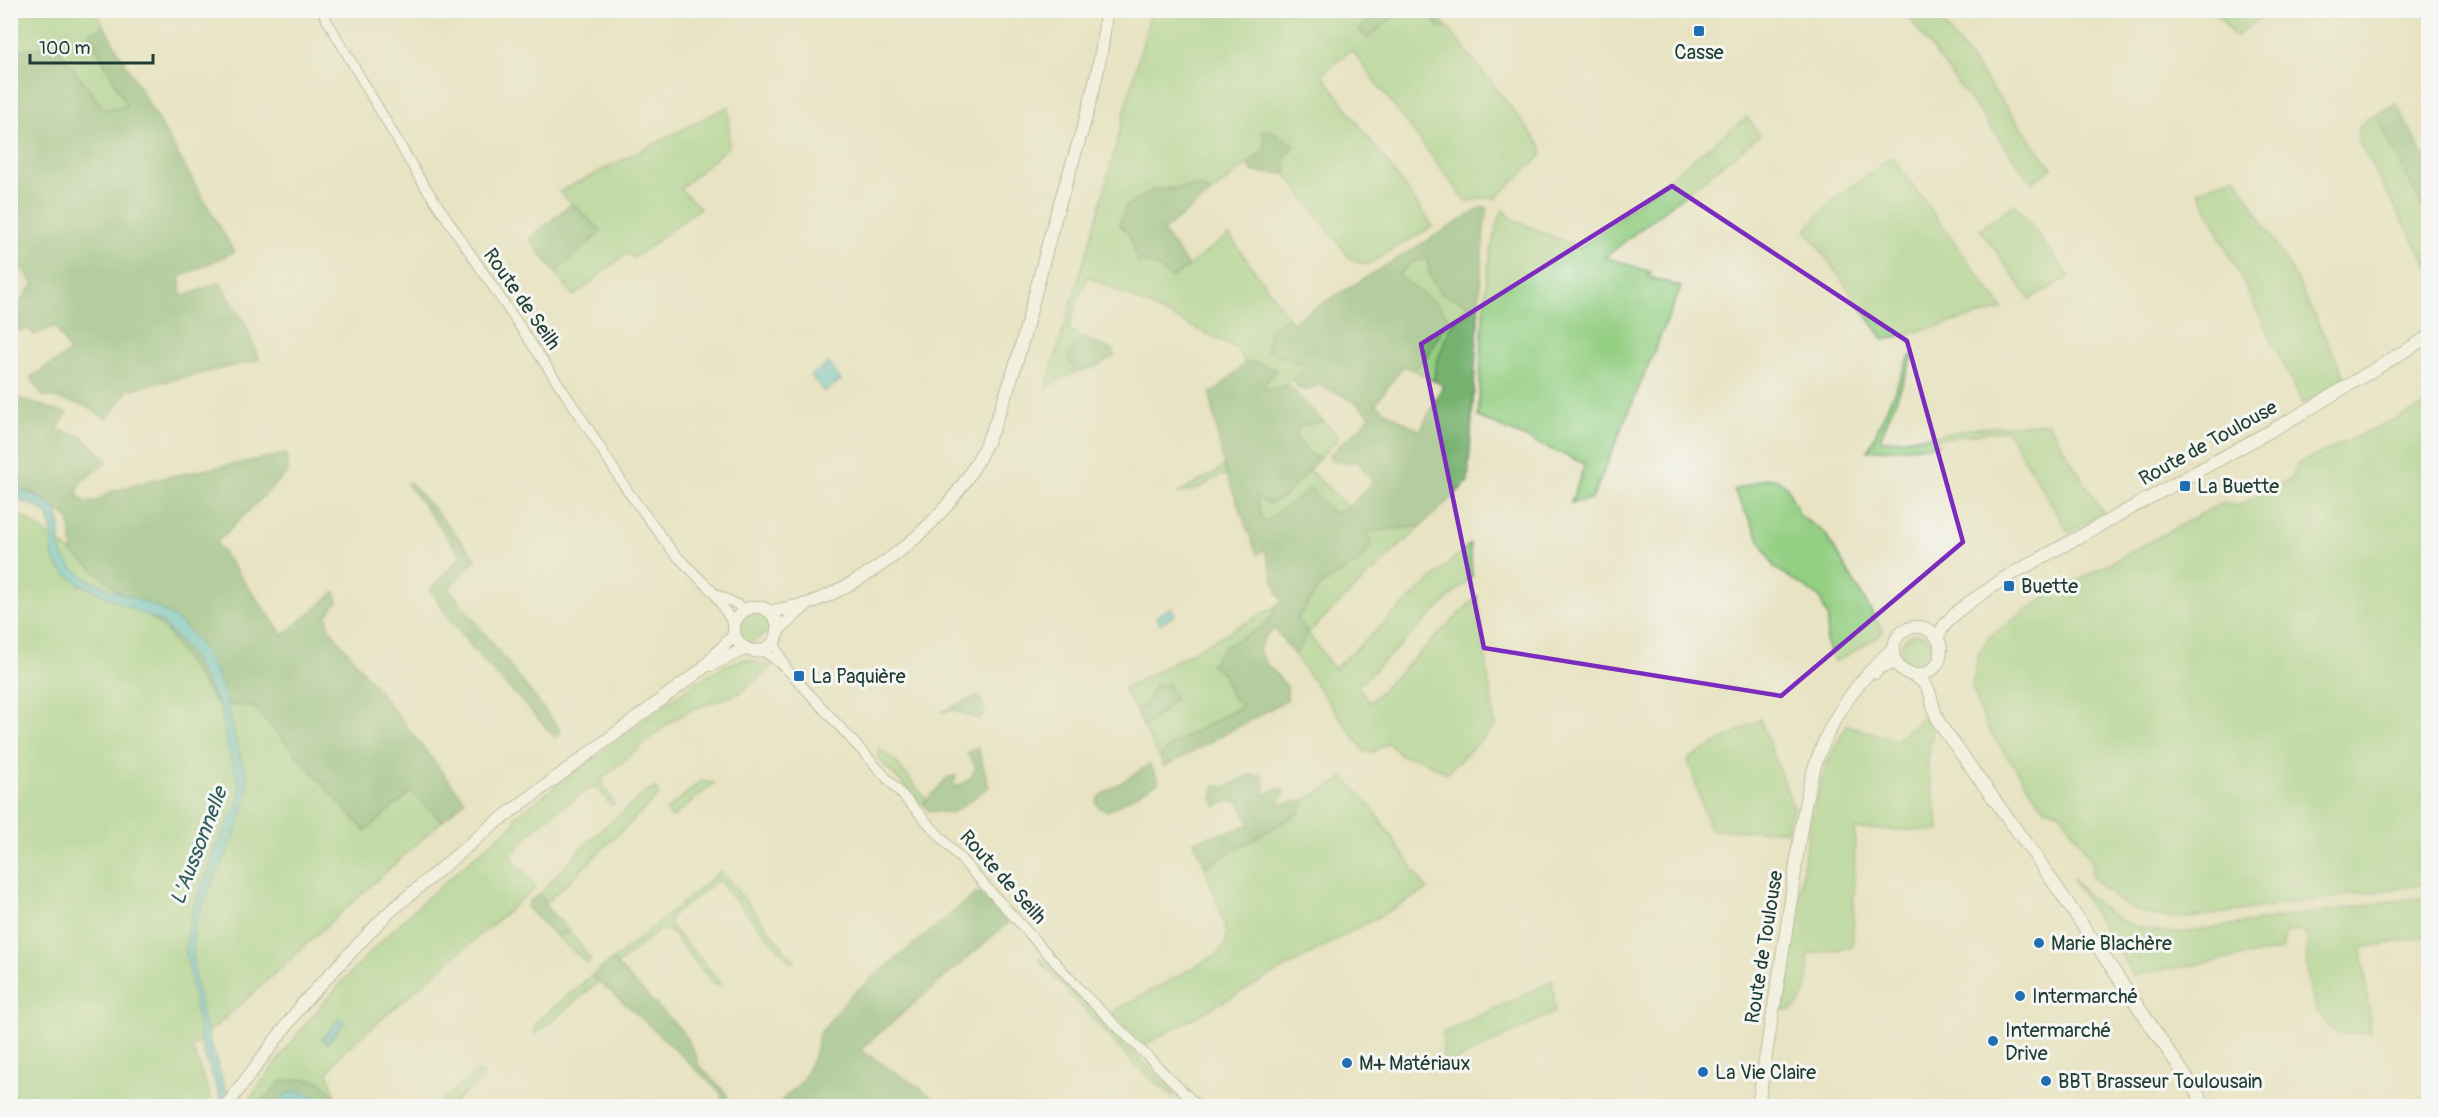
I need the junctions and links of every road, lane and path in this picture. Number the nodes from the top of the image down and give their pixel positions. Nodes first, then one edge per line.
1 (321, 10) edge
2 (1106, 10) edge
3 (2428, 337) edge
4 (2003, 579) junction
5 (714, 593) junction
6 (807, 604) junction
7 (746, 609) junction
8 (771, 612) junction
9 (1922, 627) junction
10 (779, 629) junction
11 (734, 630) junction
12 (1937, 638) junction
13 (774, 643) junction
14 (1893, 648) junction
15 (746, 649) junction
16 (763, 651) junction
17 (1896, 663) junction
18 (1936, 665) junction
19 (786, 668) junction
20 (701, 670) junction
21 (1910, 674) junction
22 (1957, 745) junction
23 (1809, 795) junction
24 (226, 1107) edge
25 (1198, 1107) edge
26 (1758, 1107) edge
27 (2206, 1107) edge

1 - 5 street, Route de Seilh
2 - 6 main road
3 - 4 main road, Route de Toulouse
4 - 9 main road, Route de Toulouse
4 - 12 main road, Route de Toulouse
5 - 7 street, Route de Seilh
5 - 11 street, Route de Seilh
6 - 8 main road
6 - 10 main road
7 - 8 main road
7 - 11 main road
8 - 10 main road
9 - 12 main road
9 - 14 main road
10 - 13 main road
11 - 15 main road
11 - 20 main road
12 - 18 main road
13 - 16 main road
13 - 19 street, Route de Seilh
14 - 17 main road
14 - 23 main road, Route de Toulouse
15 - 16 main road
15 - 20 main road
16 - 19 street, Route de Seilh
17 - 21 main road
17 - 23 main road, Route de Toulouse
18 - 21 main road
18 - 22 main road
19 - 25 street, Route de Seilh
20 - 24 main road
21 - 22 main road
22 - 27 main road
23 - 26 main road, Route de Toulouse

